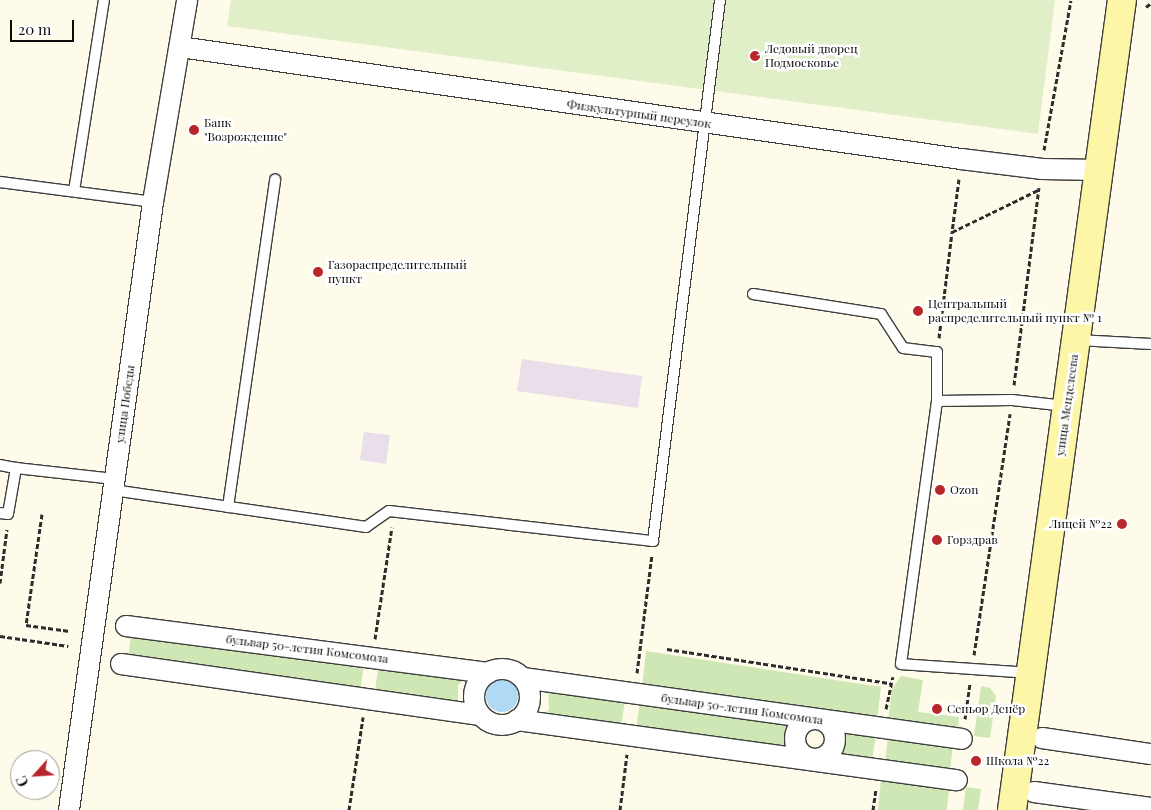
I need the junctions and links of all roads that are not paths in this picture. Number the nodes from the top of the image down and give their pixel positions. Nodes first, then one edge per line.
1 (104, 0) edge
2 (188, 0) edge
3 (720, 0) edge
4 (1134, 3) edge
5 (180, 47) junction
6 (705, 124) junction
7 (1099, 170) junction
8 (275, 180) dead end
9 (0, 182) edge
10 (74, 191) junction
11 (153, 202) junction
12 (753, 294) dead end
13 (1076, 340) junction
14 (1151, 344) edge
15 (937, 402) junction
16 (1067, 406) junction
17 (0, 465) edge
18 (16, 468) junction
19 (114, 485) junction
20 (228, 507) junction
21 (4, 514) edge
22 (126, 626) dead end
23 (121, 664) dead end
24 (488, 673) junction
25 (1031, 674) junction
26 (523, 678) junction
27 (480, 715) junction
28 (817, 719) junction
29 (518, 720) junction
30 (1042, 738) dead end
31 (962, 739) road end
32 (1151, 754) edge
33 (811, 759) junction
34 (957, 780) dead end
35 (1034, 792) dead end
36 (1151, 808) edge
37 (69, 810) edge
38 (1012, 810) edge

1 - 10 lane
2 - 5 street, улица Победы
3 - 6 lane
4 - 7 main road, улица Менделеева
5 - 6 street, Физкультурный переулок
5 - 11 street, улица Победы
6 - 7 street, Физкультурный переулок
6 - 20 lane
7 - 13 main road, улица Менделеева
8 - 20 lane
9 - 10 lane
10 - 11 lane
11 - 19 street, улица Победы
12 - 15 lane
13 - 14 lane
13 - 16 main road, улица Менделеева
15 - 16 lane
15 - 25 lane
16 - 25 main road, улица Менделеева
17 - 18 lane
18 - 19 lane
18 - 21 lane
19 - 20 lane
19 - 37 street, улица Победы
22 - 24 street, бульвар 50-летия Комсомола
23 - 27 street
24 - 26 street, бульвар 50-летия Комсомола
24 - 27 street
25 - 38 main road, улица Менделеева
26 - 28 street, бульвар 50-летия Комсомола
26 - 29 street
27 - 29 street
28 - 31 street, бульвар 50-летия Комсомола
28 - 33 street
28 - 33 street
29 - 33 street
30 - 32 street
33 - 34 street
35 - 36 street

